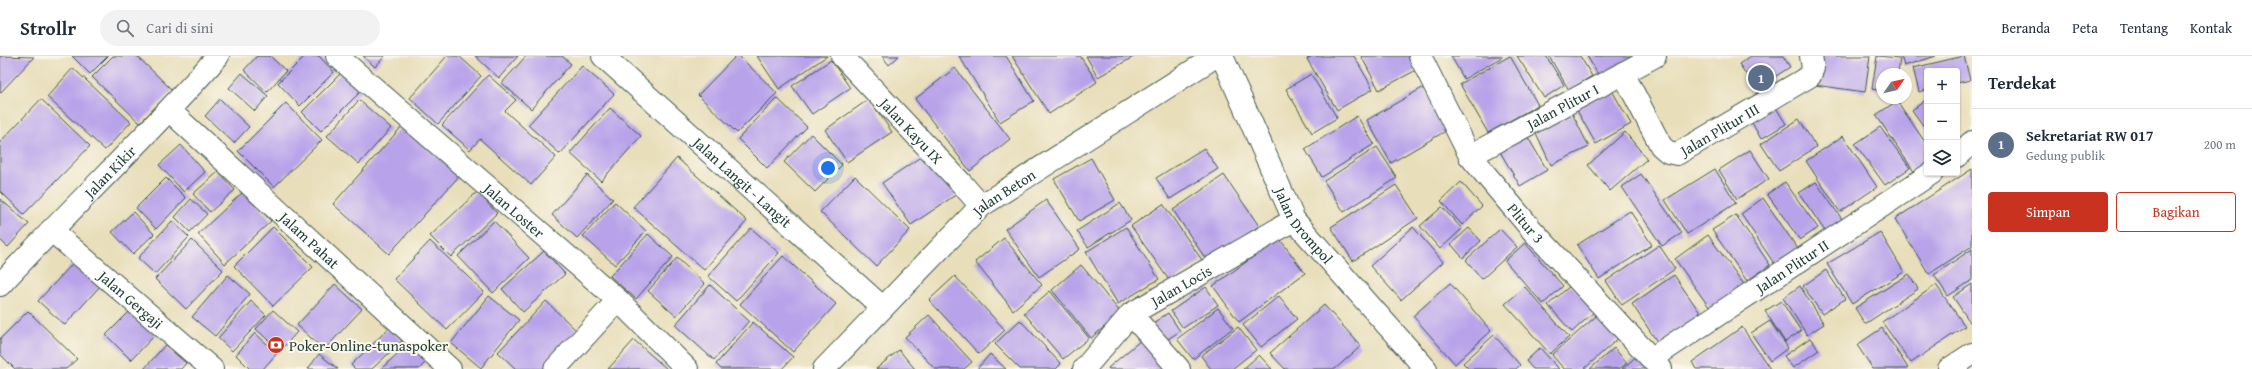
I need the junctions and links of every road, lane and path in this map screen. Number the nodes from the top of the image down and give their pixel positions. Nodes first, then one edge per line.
1 (218, 56) edge
2 (337, 56) edge
3 (603, 56) edge
4 (842, 56) edge
5 (1216, 56) edge
6 (1222, 56) edge
7 (1420, 56) edge
8 (1655, 56) edge
9 (1811, 56) edge
10 (1623, 73) junction
11 (170, 111) junction
12 (1972, 142) edge
13 (1960, 153) edge
14 (1470, 156) junction
15 (1928, 176) edge
16 (981, 206) junction
17 (1294, 220) junction
18 (51, 230) junction
19 (0, 285) edge
20 (618, 300) junction
21 (882, 307) junction
22 (1131, 314) junction
23 (1972, 354) edge
24 (1656, 364) edge
25 (212, 369) edge
26 (450, 369) edge
27 (555, 369) edge
28 (687, 369) edge
29 (824, 369) edge
30 (1084, 369) edge
31 (1179, 369) edge
32 (1426, 369) edge
33 (1949, 369) edge

1 - 11 street, Jalan Kikir
2 - 20 street, Jalan Loster
3 - 21 street, Jalan Langit - Langit
4 - 16 street, Jalan Kayu IX
5 - 16 street, Jalan Beton
6 - 17 street, Jalan Drompol
7 - 14 street, Plitur 3
8 - 10 street, Jalan Plitur I
9 - 10 street, Jalan Plitur III
10 - 14 street, Jalan Plitur I
11 - 18 street, Jalan Kikir
11 - 26 street, Jalam Pahat
12 - 13 street
14 - 24 street, Plitur 3
15 - 24 street, Jalan Plitur II
16 - 21 street, Jalan Beton
17 - 22 street, Jalan Locis
17 - 32 street, Jalan Drompol
18 - 19 street, Jalan Kikir
18 - 25 street, Jalan Gergaji
20 - 27 street
20 - 28 street, Jalan Loster
21 - 29 street, Jalan Beton
22 - 30 street, Jalan Locis
22 - 31 street
23 - 33 street

